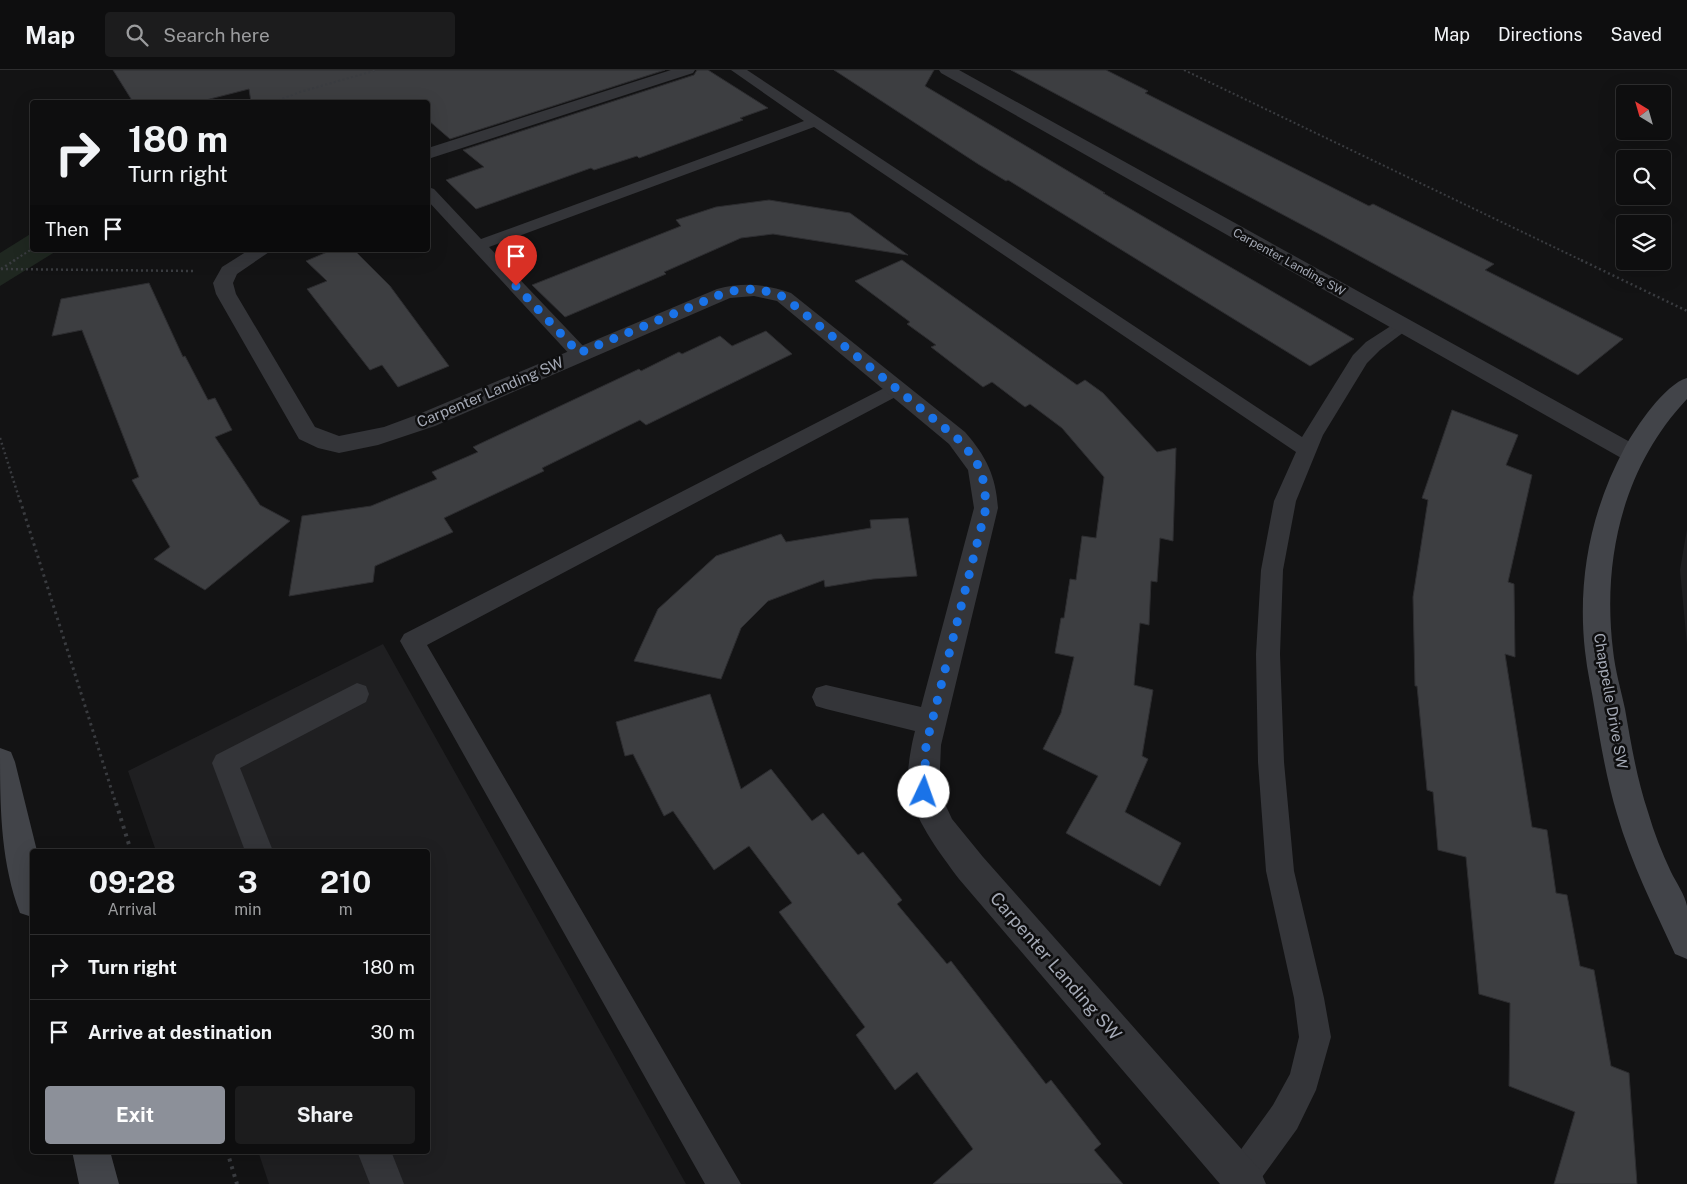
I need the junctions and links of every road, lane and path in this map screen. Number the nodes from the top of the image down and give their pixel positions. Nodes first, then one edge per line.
1 (377, 70) edge
2 (687, 70) edge
3 (738, 70) edge
4 (948, 70) edge
5 (1184, 70) edge
6 (279, 100) edge
7 (814, 122) junction
8 (430, 153) edge
9 (430, 194) edge
10 (477, 246) junction
11 (30, 251) edge
12 (259, 252) edge
13 (0, 269) edge
14 (229, 271) junction
15 (1687, 311) edge
16 (1403, 326) junction
17 (579, 353) junction
18 (1687, 385) edge
19 (896, 388) junction
20 (0, 438) edge
21 (1306, 450) junction
22 (1631, 453) junction
23 (357, 694) dead end
24 (826, 697) dead end
25 (932, 723) junction
26 (0, 762) edge
27 (131, 849) edge
28 (258, 849) edge
29 (30, 892) edge
30 (1687, 942) edge
31 (92, 1154) edge
32 (228, 1154) edge
33 (375, 1154) edge
34 (1243, 1181) edge
35 (99, 1184) edge
36 (237, 1184) edge
37 (387, 1184) edge
38 (724, 1184) edge

1 - 6 path
2 - 8 street
3 - 7 lane
4 - 16 street, Carpenter Landing SW
5 - 15 path
7 - 10 lane
7 - 21 lane
9 - 10 lane
10 - 17 lane
11 - 13 path
12 - 14 street
13 - 14 path
14 - 17 street, Carpenter Landing SW
16 - 21 lane
16 - 22 street, Carpenter Landing SW
17 - 19 street, Carpenter Landing SW
18 - 22 street, Chappelle Drive SW
19 - 25 street, Carpenter Landing SW
19 - 38 lane
20 - 27 path
21 - 34 lane
22 - 30 street, Chappelle Drive SW
23 - 28 lane
24 - 25 street
25 - 34 street, Carpenter Landing SW
26 - 29 street
31 - 35 street
32 - 36 path
33 - 37 lane

